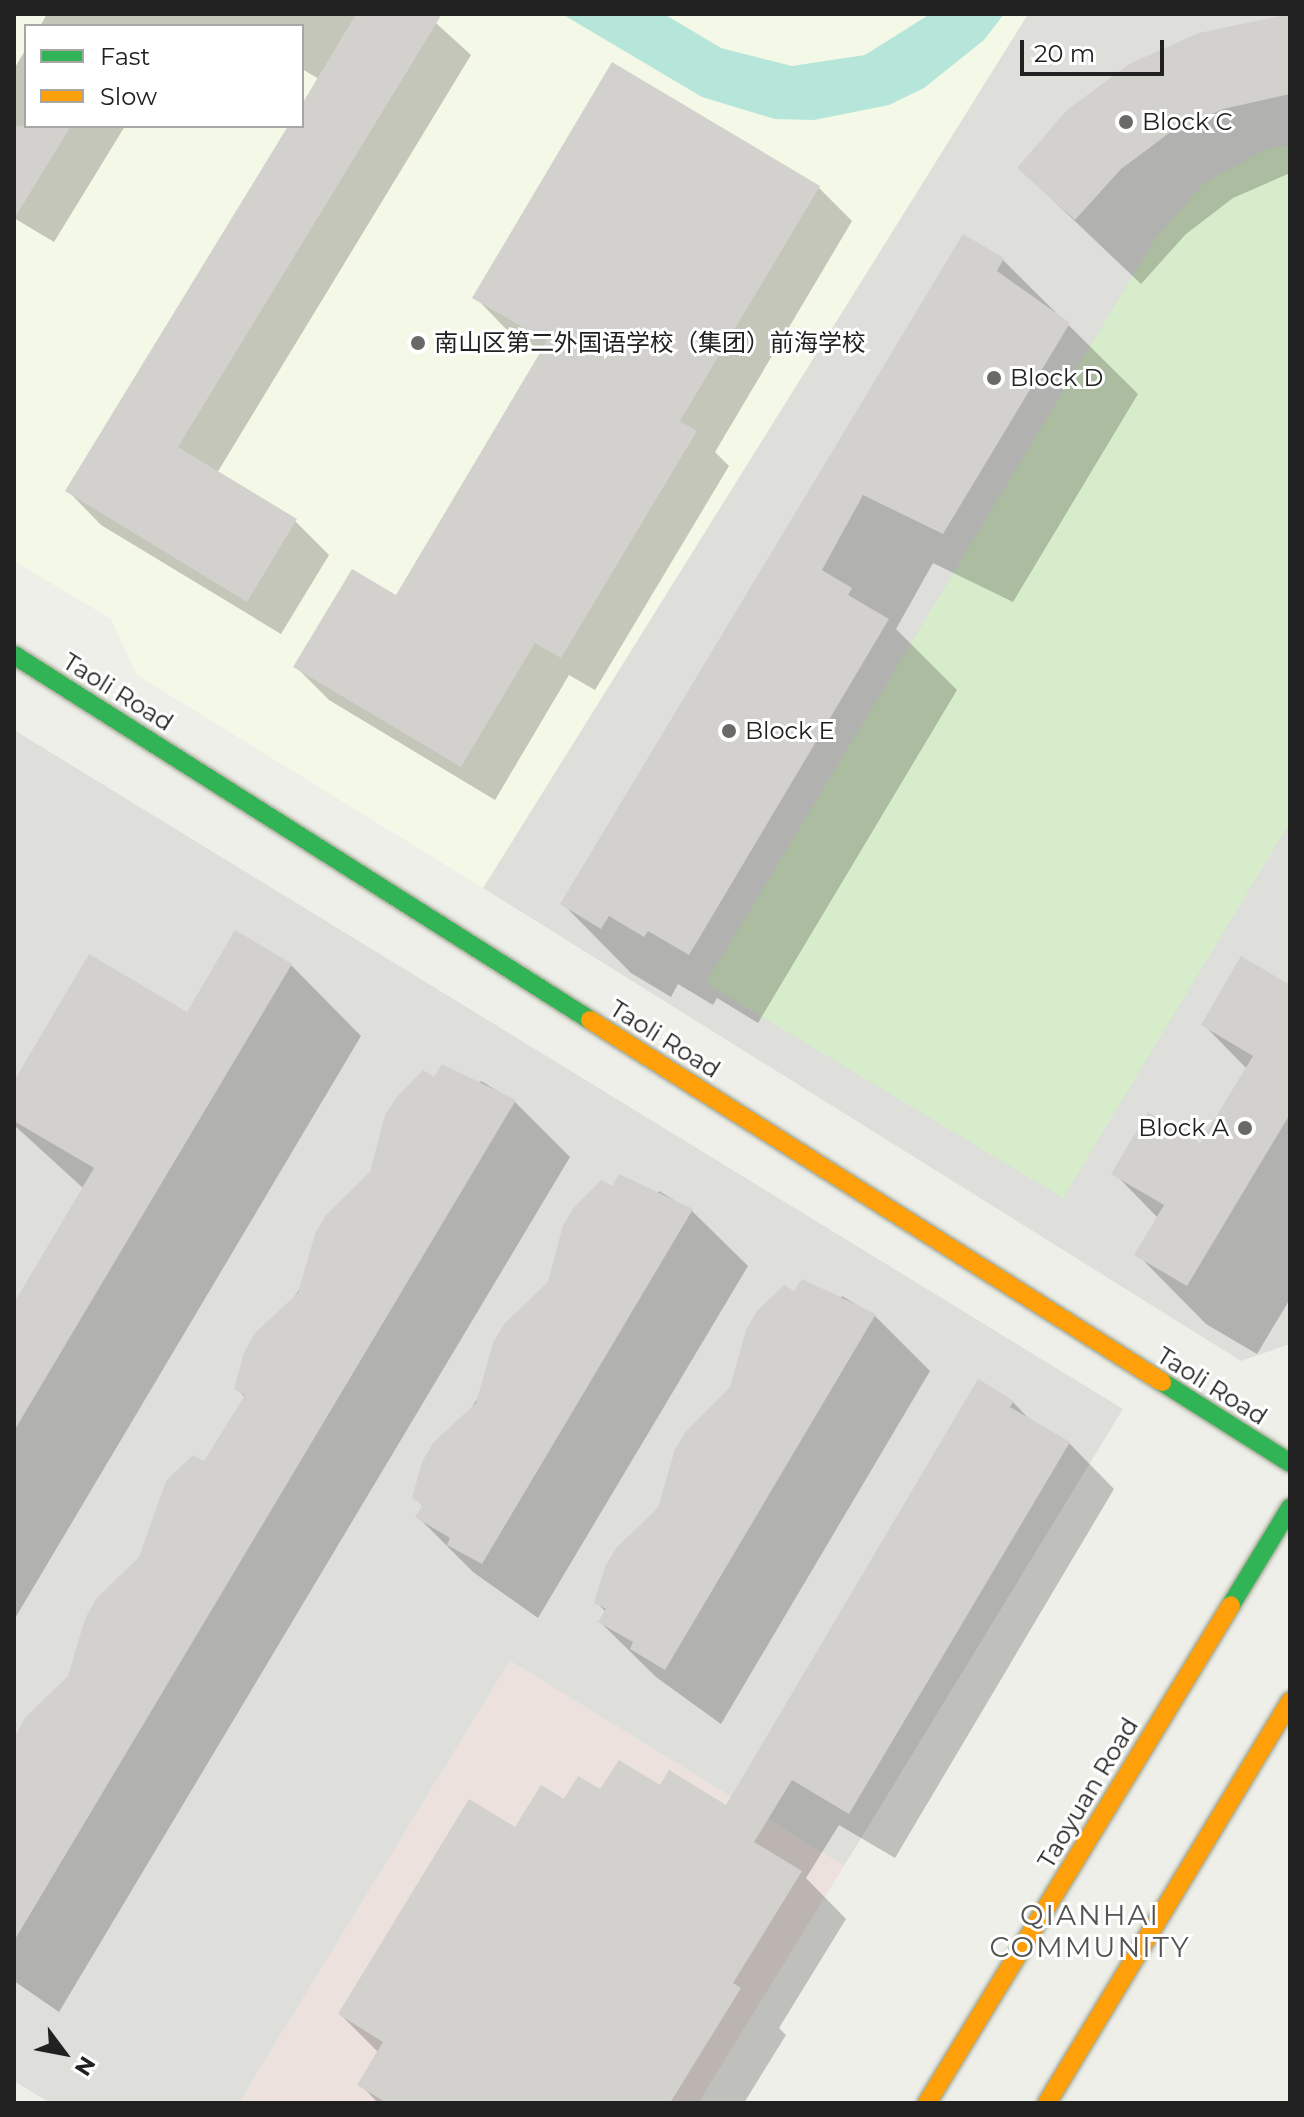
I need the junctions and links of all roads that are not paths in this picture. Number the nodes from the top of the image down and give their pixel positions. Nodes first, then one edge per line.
1 (14, 655) edge
2 (1290, 1463) edge
3 (1290, 1508) edge
4 (1290, 1701) edge
5 (927, 2103) edge
6 (1047, 2103) edge

1 - 2 street, Taoli Road
3 - 5 street, Taoyuan Road
4 - 6 street

